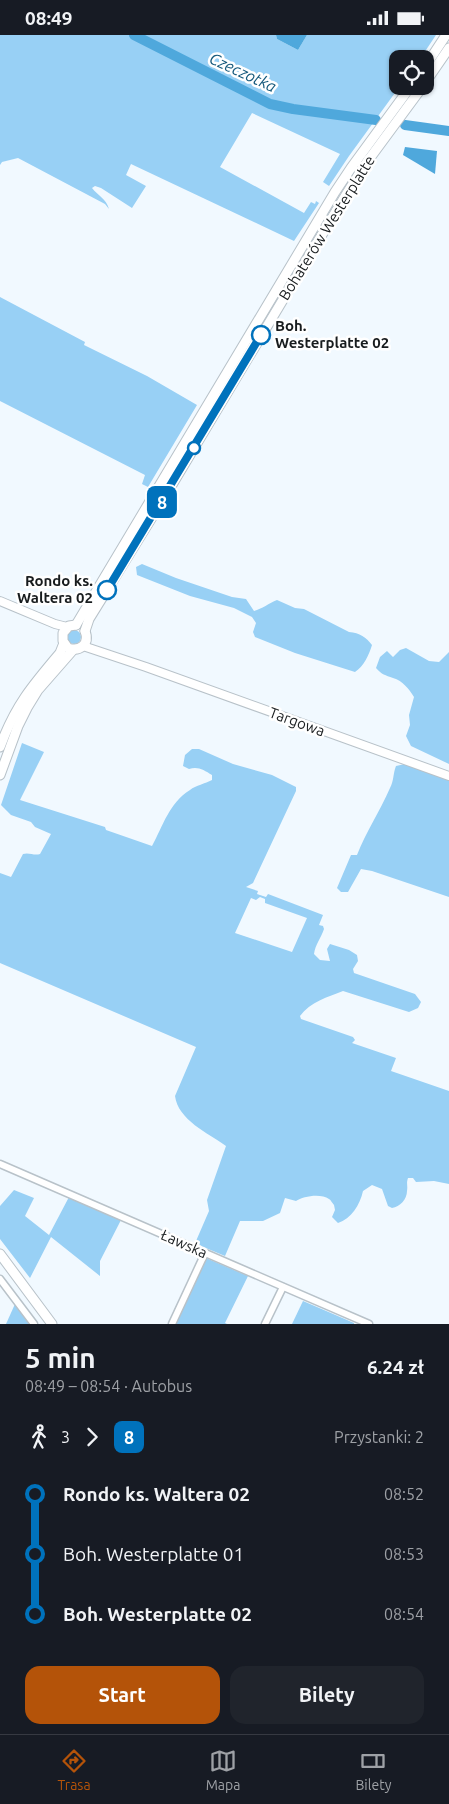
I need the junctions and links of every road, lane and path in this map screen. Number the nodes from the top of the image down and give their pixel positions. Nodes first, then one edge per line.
1 (446, 35) edge
2 (449, 48) edge
3 (434, 53) edge
4 (434, 70) edge
5 (404, 95) edge
6 (417, 95) edge
7 (0, 601) edge
8 (67, 633) junction
9 (85, 639) junction
10 (73, 649) junction
11 (0, 747) edge
12 (0, 775) edge
13 (449, 776) edge
14 (0, 1164) edge
15 (205, 1253) junction
16 (0, 1254) edge
17 (0, 1279) edge
18 (283, 1287) junction
19 (34, 1324) edge
20 (52, 1324) edge
21 (172, 1324) edge
22 (265, 1324) edge
23 (369, 1324) edge

1 - 3 main road
2 - 4 main road, Bohaterów Westerplatte
5 - 8 main road, Bohaterów Westerplatte
6 - 9 main road, Bohaterów Westerplatte
7 - 8 street
8 - 9 main road
8 - 10 main road
8 - 11 main road, Bohaterów Westerplatte
9 - 10 main road
9 - 13 street, Targowa
10 - 12 main road
14 - 15 street, Ławska
15 - 18 street, Ławska
15 - 21 street
16 - 20 main road
17 - 19 street
18 - 22 street
18 - 23 street, Ławska

